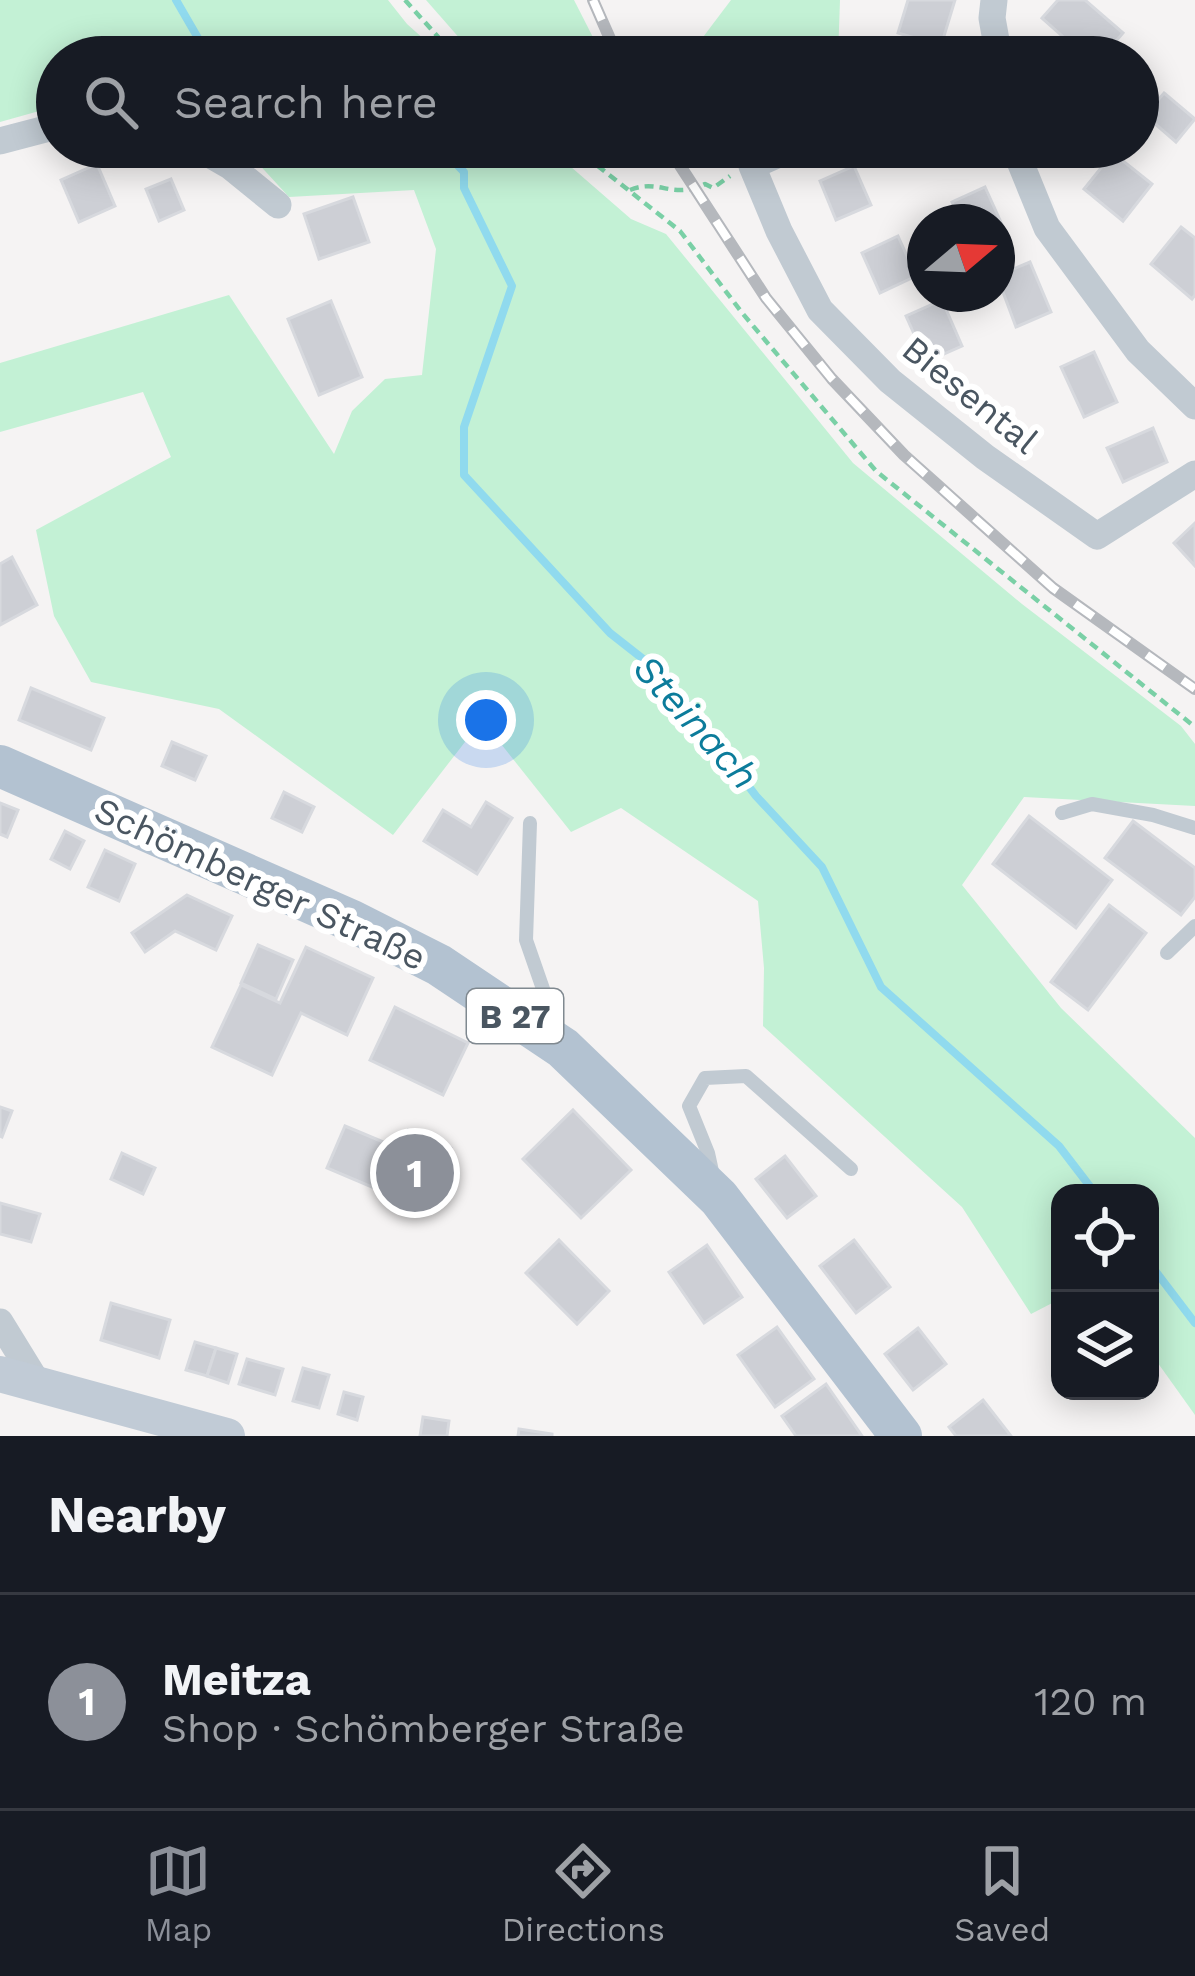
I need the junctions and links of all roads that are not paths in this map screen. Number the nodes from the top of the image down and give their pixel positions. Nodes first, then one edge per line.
1 (994, 0) edge
2 (995, 36) edge
3 (36, 132) edge
4 (0, 141) edge
5 (231, 168) edge
6 (753, 168) edge
7 (1023, 168) edge
8 (278, 205) dead end
9 (1195, 406) edge
10 (1195, 474) edge
11 (0, 766) edge
12 (1062, 813) dead end
13 (530, 823) dead end
14 (1195, 828) edge
15 (1195, 926) edge
16 (1167, 953) dead end
17 (563, 1048) junction
18 (851, 1168) dead end
19 (718, 1198) junction
20 (0, 1322) edge
21 (0, 1374) edge
22 (40, 1387) junction
23 (227, 1436) edge
24 (901, 1436) edge

1 - 2 street
3 - 4 street
5 - 8 street
6 - 10 street, Biesental
7 - 9 street
11 - 17 main road, Schömberger Straße / B 27
12 - 14 lane
13 - 17 lane
15 - 16 lane
17 - 19 main road, Schömberger Straße / B 27
18 - 19 lane
19 - 24 main road, Schömberger Straße / B 27
20 - 22 street
21 - 22 street
22 - 23 street

